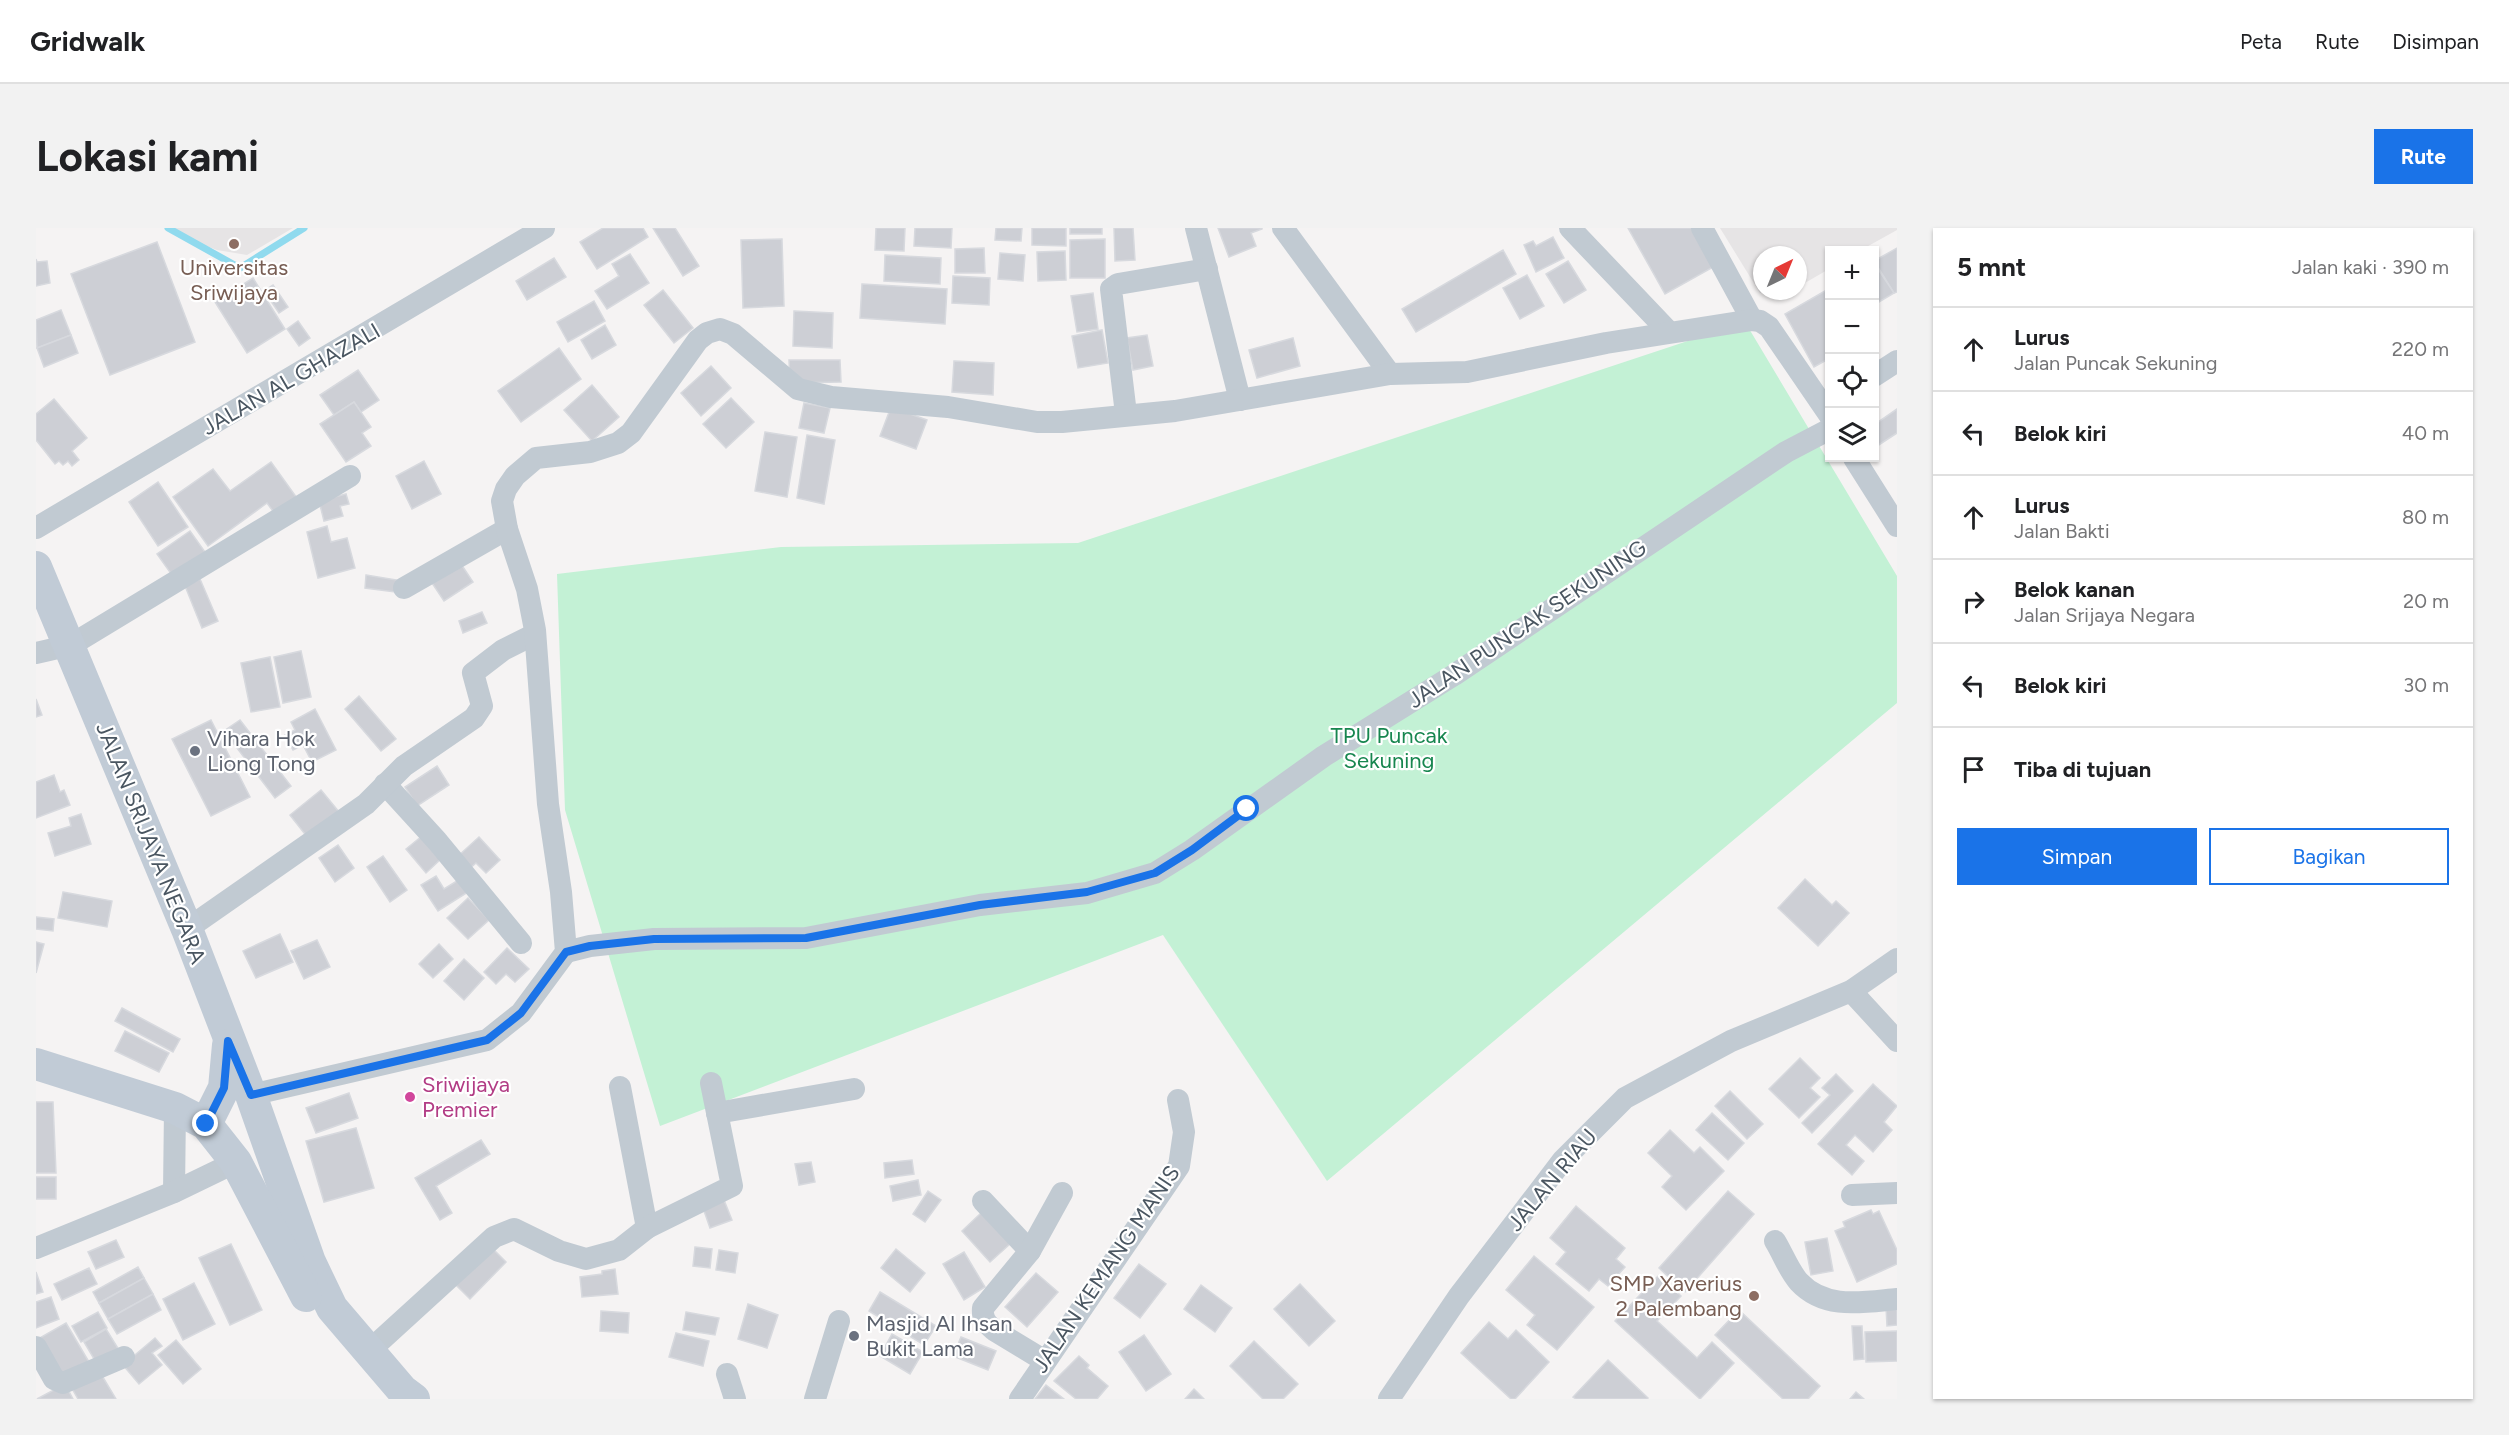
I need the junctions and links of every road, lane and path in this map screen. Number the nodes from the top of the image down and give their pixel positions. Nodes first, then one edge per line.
1 (544, 228) edge
2 (1196, 228) edge
3 (1283, 228) edge
4 (1570, 228) edge
5 (1702, 228) edge
6 (1207, 269) junction
7 (1761, 324) junction
8 (1670, 332) junction
9 (1897, 361) edge
10 (1879, 372) edge
11 (1390, 374) junction
12 (1240, 400) junction
13 (1825, 411) edge
14 (1126, 414) junction
15 (1825, 418) edge
16 (1857, 462) edge
17 (350, 476) dead end
18 (1897, 526) edge
19 (36, 528) edge
20 (507, 530) junction
21 (36, 567) edge
22 (404, 588) dead end
23 (535, 634) junction
24 (71, 645) junction
25 (36, 653) edge
26 (386, 784) junction
27 (187, 929) junction
28 (521, 943) dead end
29 (566, 952) junction
30 (1897, 958) edge
31 (1851, 991) junction
32 (228, 1041) junction
33 (1897, 1041) edge
34 (36, 1064) edge
35 (711, 1083) dead end
36 (620, 1087) dead end
37 (854, 1089) dead end
38 (1178, 1100) dead end
39 (175, 1108) junction
40 (256, 1108) junction
41 (717, 1113) junction
42 (206, 1124) junction
43 (236, 1162) junction
44 (174, 1192) junction
45 (1062, 1193) dead end
46 (1897, 1193) edge
47 (1852, 1195) dead end
48 (983, 1201) dead end
49 (647, 1228) junction
50 (1775, 1241) dead end
51 (36, 1248) edge
52 (1030, 1251) junction
53 (1897, 1299) edge
54 (839, 1321) dead end
55 (36, 1347) edge
56 (369, 1351) junction
57 (124, 1357) dead end
58 (1045, 1361) junction
59 (726, 1374) dead end
60 (408, 1395) edge
61 (735, 1399) edge
62 (815, 1399) edge
63 (1020, 1399) edge
64 (1389, 1399) edge

1 - 19 street, JALAN AL GHAZALI
2 - 6 street
3 - 11 street
4 - 8 street
5 - 7 street, JALAN PUNCAK SEKUNING
6 - 12 street
6 - 14 street
7 - 8 street
7 - 13 street, JALAN PUNCAK SEKUNING
8 - 11 street
9 - 10 street
11 - 12 street
12 - 14 street
14 - 20 street
15 - 29 street, JALAN PUNCAK SEKUNING
16 - 18 street
17 - 24 street
20 - 22 street
20 - 23 street
21 - 24 main road, JALAN SRIJAYA NEGARA
23 - 26 street
23 - 29 street
24 - 25 street
24 - 27 main road, JALAN SRIJAYA NEGARA
26 - 27 street
26 - 28 street
27 - 32 main road, JALAN SRIJAYA NEGARA
29 - 40 street
30 - 31 street, JALAN RIAU
31 - 33 street
31 - 64 street, JALAN RIAU
32 - 40 main road, JALAN SRIJAYA NEGARA
32 - 42 main road
34 - 39 main road
35 - 41 street
36 - 49 street
37 - 41 street
38 - 58 street, JALAN KEMANG MANIS
39 - 42 main road
39 - 44 street
40 - 56 main road, JALAN SRIJAYA NEGARA
41 - 49 street
42 - 43 main road
43 - 44 street
43 - 60 main road
44 - 51 street
45 - 52 street
46 - 47 street
48 - 52 street
49 - 56 street
50 - 53 street
52 - 58 street
54 - 62 street
55 - 57 street
56 - 60 main road, JALAN SRIJAYA NEGARA
58 - 63 street, JALAN KEMANG MANIS
59 - 61 street

